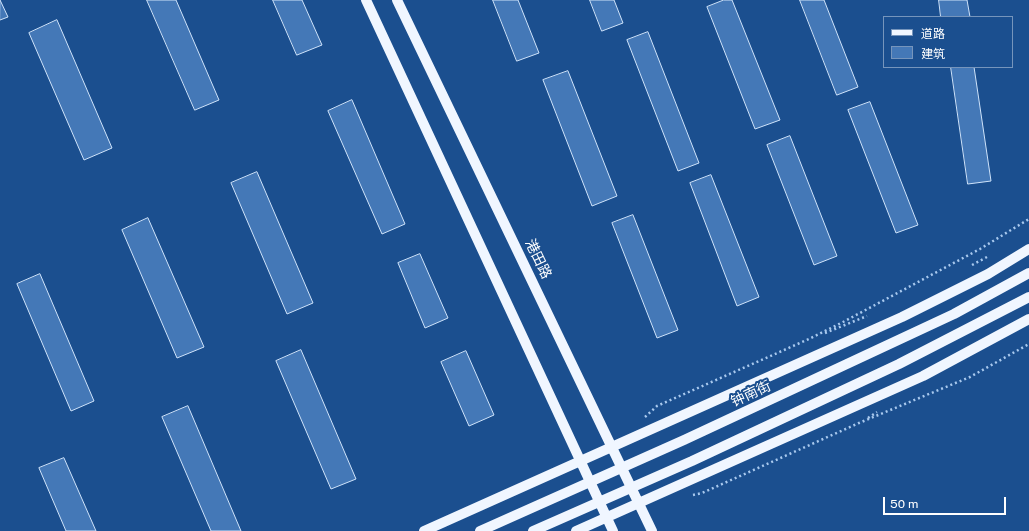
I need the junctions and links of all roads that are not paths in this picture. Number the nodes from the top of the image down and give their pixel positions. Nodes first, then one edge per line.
1 (366, 0) edge
2 (398, 0) edge
3 (1029, 249) edge
4 (1029, 273) edge
5 (1029, 297) edge
6 (1029, 319) edge
7 (612, 447) junction
8 (582, 461) junction
9 (639, 504) junction
10 (607, 518) junction
11 (424, 531) edge
12 (480, 531) edge
13 (533, 531) edge
14 (576, 531) edge
15 (614, 531) edge
16 (652, 531) edge

1 - 8 main road
2 - 7 main road, 港田路
3 - 7 main road
4 - 12 main road, 钟南街, bridge
5 - 13 main road, bridge
6 - 9 main road
7 - 8 main road
7 - 9 main road, 港田路
8 - 10 main road
8 - 11 main road
9 - 10 main road
9 - 16 main road, 港田路
10 - 14 main road
10 - 15 main road

